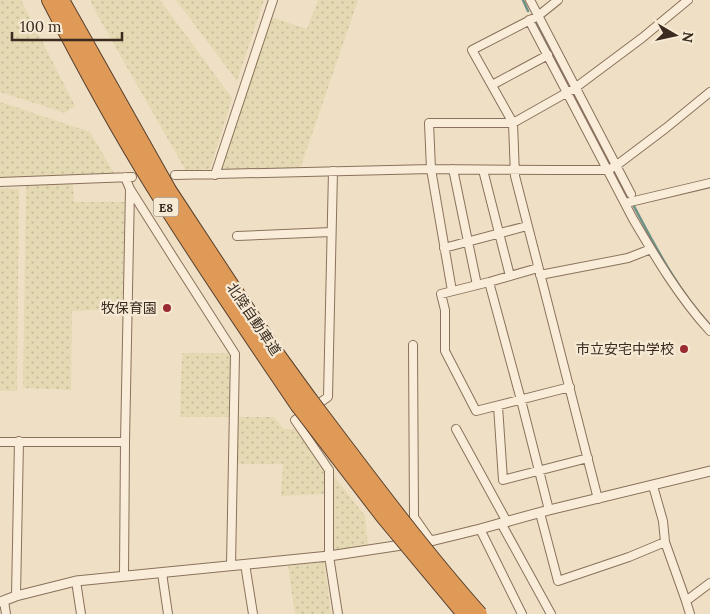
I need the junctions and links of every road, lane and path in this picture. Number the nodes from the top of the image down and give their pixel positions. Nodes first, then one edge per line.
1 (49, 0) edge
2 (62, 0) edge
3 (273, 0) edge
4 (530, 0) edge
5 (558, 0) edge
6 (688, 0) edge
7 (538, 16) junction
8 (529, 20) junction
9 (548, 55) junction
10 (492, 85) junction
11 (575, 88) junction
12 (710, 92) edge
13 (568, 93) junction
14 (513, 123) junction
15 (617, 165) junction
16 (431, 169) junction
17 (452, 169) junction
18 (483, 170) junction
19 (514, 170) junction
20 (608, 170) junction
21 (332, 172) junction
22 (215, 174) junction
23 (176, 176) dead end
24 (0, 182) edge
25 (710, 183) edge
26 (130, 189) junction
27 (633, 197) junction
28 (626, 203) junction
29 (527, 226) junction
30 (331, 232) junction
31 (499, 234) junction
32 (237, 236) dead end
33 (468, 242) junction
34 (444, 248) junction
35 (651, 249) junction
36 (539, 272) junction
37 (510, 276) junction
38 (489, 282) junction
39 (477, 285) junction
40 (452, 291) junction
41 (710, 331) edge
42 (413, 345) dead end
43 (570, 387) junction
44 (521, 400) junction
45 (304, 402) junction
46 (498, 406) junction
47 (456, 429) dead end
48 (19, 441) junction
49 (0, 442) edge
50 (125, 442) junction
51 (588, 458) junction
52 (539, 471) junction
53 (710, 471) edge
54 (653, 486) junction
55 (598, 499) junction
56 (544, 511) junction
57 (504, 523) junction
58 (480, 529) junction
59 (430, 540) junction
60 (666, 542) junction
61 (329, 556) junction
62 (245, 564) junction
63 (231, 566) junction
64 (162, 573) junction
65 (124, 576) junction
66 (76, 581) junction
67 (710, 583) edge
68 (16, 596) junction
69 (2, 601) edge
70 (686, 601) junction
71 (6, 614) edge
72 (81, 614) edge
73 (168, 614) edge
74 (253, 614) edge
75 (338, 614) edge
76 (464, 614) edge
77 (480, 614) edge
78 (522, 614) edge
79 (551, 614) edge
80 (690, 614) edge

1 - 45 highway, 北陸自動車道 / E8
2 - 45 highway, 北陸自動車道 / E8
3 - 22 street
4 - 7 street
5 - 7 street
6 - 11 street
7 - 8 street
7 - 11 street
8 - 9 street
8 - 10 street
9 - 10 street
9 - 13 street
10 - 14 street
11 - 13 street
11 - 15 street
12 - 15 street
13 - 14 street
13 - 20 street
14 - 16 street
14 - 19 street
15 - 20 street
15 - 27 street
16 - 17 street
16 - 21 street
16 - 34 street
17 - 18 street
17 - 33 street
18 - 19 street
18 - 31 street
19 - 20 street
19 - 29 street
20 - 28 street
21 - 22 street
21 - 30 street
22 - 23 street
24 - 26 street
25 - 27 street
26 - 50 street
26 - 63 street
27 - 28 street
28 - 35 street
29 - 31 street
29 - 36 street
30 - 32 street
30 - 61 street
31 - 33 street
31 - 37 street
33 - 34 street
33 - 39 street
34 - 40 street
35 - 36 street
35 - 41 street
36 - 37 street
36 - 43 street
37 - 38 street
38 - 39 street
38 - 44 street
39 - 40 street
40 - 46 street
42 - 59 street
43 - 44 street
43 - 51 street
44 - 46 street
44 - 52 street
45 - 76 highway, 北陸自動車道 / E8, bridge
45 - 77 highway, 北陸自動車道 / E8, bridge
46 - 52 street
47 - 57 street
48 - 49 street
48 - 50 street
48 - 68 street
50 - 65 street
51 - 52 street
51 - 55 street
52 - 56 street
53 - 54 street
54 - 55 street
54 - 60 street
55 - 56 street
56 - 57 street
56 - 60 street
57 - 58 street
57 - 79 street
58 - 59 street
58 - 78 street
59 - 61 street
60 - 70 street
61 - 62 street
61 - 75 street
62 - 63 street
62 - 74 street
63 - 64 street
64 - 65 street
64 - 73 street
65 - 66 street
66 - 68 street
66 - 72 street
67 - 70 street
68 - 69 street
69 - 71 street
70 - 80 street

